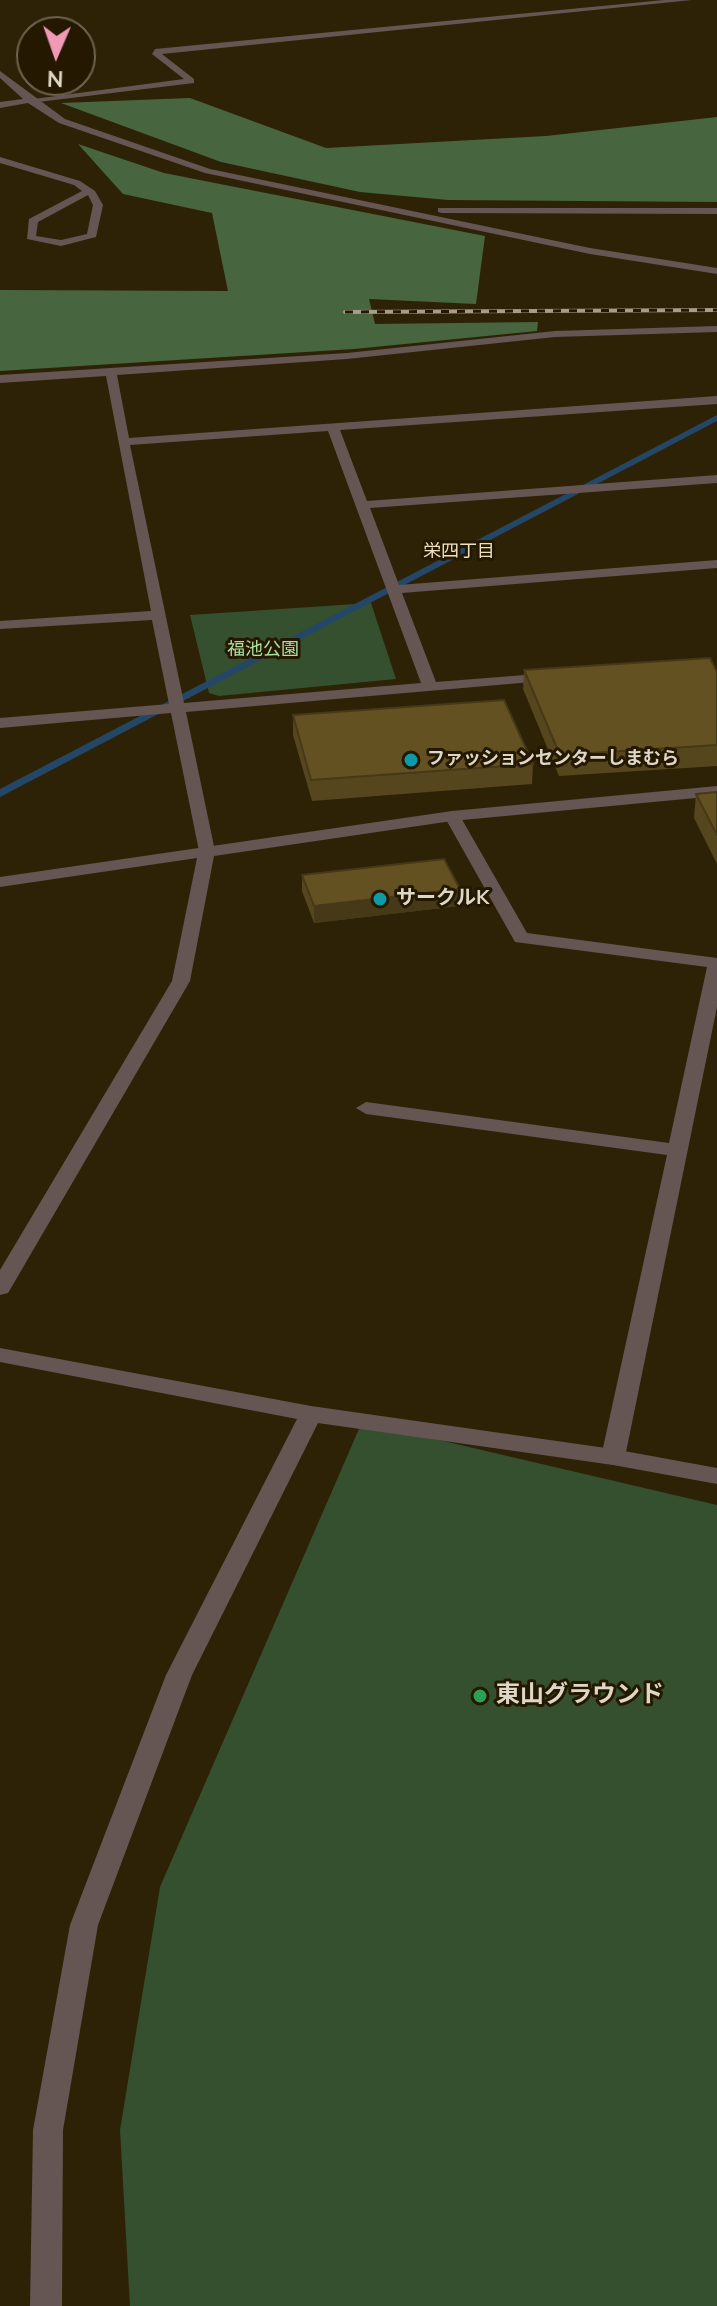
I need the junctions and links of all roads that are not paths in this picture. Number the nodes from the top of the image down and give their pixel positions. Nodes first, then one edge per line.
1 (688, 0) edge
2 (0, 74) edge
3 (30, 100) junction
4 (0, 105) edge
5 (0, 160) edge
6 (89, 191) junction
7 (402, 209) junction
8 (717, 211) edge
9 (717, 271) edge
10 (717, 329) edge
11 (111, 372) junction
12 (0, 379) edge
13 (717, 400) edge
14 (333, 427) junction
15 (123, 442) junction
16 (717, 479) edge
17 (361, 505) junction
18 (717, 564) edge
19 (392, 590) junction
20 (158, 615) junction
21 (0, 625) edge
22 (566, 675) edge
23 (430, 687) junction
24 (176, 708) junction
25 (0, 723) edge
26 (717, 791) edge
27 (452, 816) junction
28 (207, 851) junction
29 (0, 882) edge
30 (366, 1108) dead end
31 (677, 1150) junction
32 (0, 1288) edge
33 (0, 1355) edge
34 (311, 1414) junction
35 (613, 1457) junction
36 (717, 1476) edge
37 (46, 2306) edge

1 - 3 street
2 - 3 street
3 - 4 street
3 - 7 street
5 - 6 street
6 - 6 street
7 - 8 street
7 - 9 street
10 - 11 street
11 - 12 street
11 - 15 street
13 - 14 street
14 - 15 street
14 - 17 street
15 - 20 street
16 - 17 street
17 - 19 street
18 - 19 street
19 - 23 street
20 - 21 street
20 - 24 street
22 - 23 street
23 - 24 street
24 - 25 street
24 - 28 street
26 - 27 street
27 - 28 street
27 - 31 street
28 - 29 street
28 - 32 street
30 - 31 street
31 - 35 street
33 - 34 street
34 - 35 street
34 - 37 street
35 - 36 street

